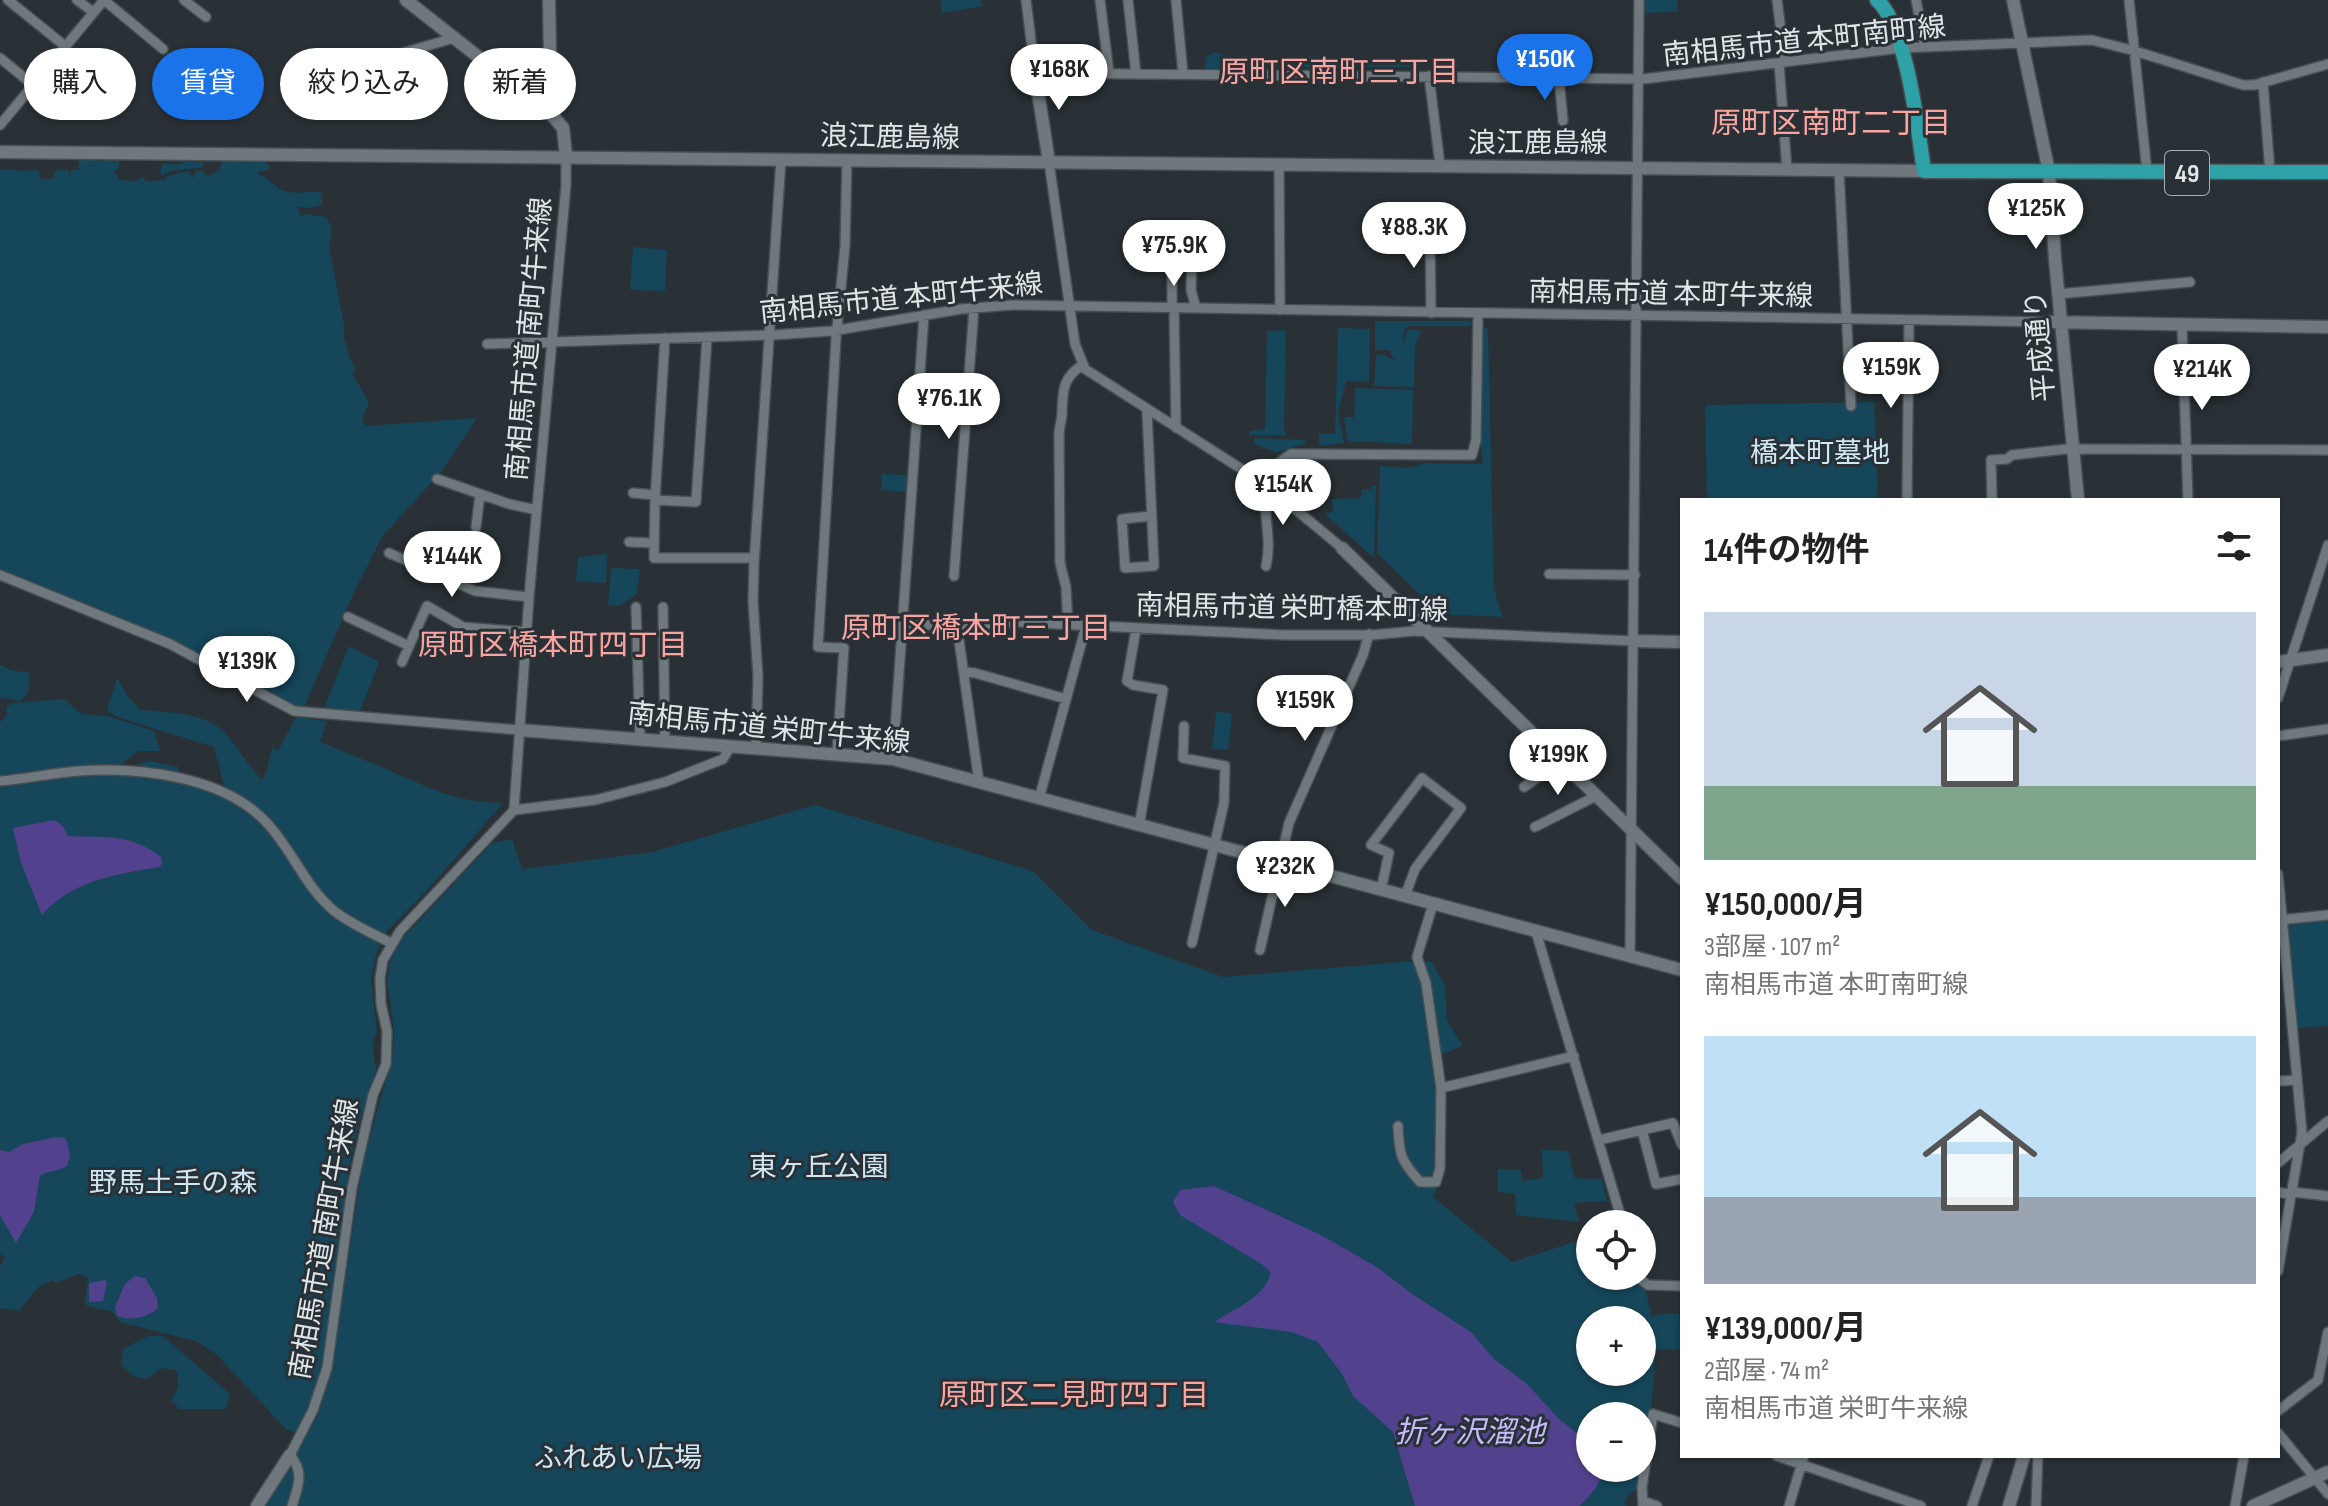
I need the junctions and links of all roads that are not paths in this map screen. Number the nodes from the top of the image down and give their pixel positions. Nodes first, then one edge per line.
1 (8, 0) edge
2 (77, 0) edge
3 (104, 0) edge
4 (184, 0) edge
5 (406, 0) edge
6 (549, 0) edge
7 (1026, 0) edge
8 (1100, 0) edge
9 (1128, 0) edge
10 (1176, 0) edge
11 (1639, 0) edge
12 (1777, 0) edge
13 (1877, 0) edge
14 (1916, 0) edge
15 (2013, 0) edge
16 (2129, 0) edge
17 (93, 12) junction
18 (206, 17) dead end
19 (454, 38) junction
20 (2022, 43) junction
21 (65, 46) joint
22 (1925, 47) junction
23 (162, 48) edge
24 (420, 48) edge
25 (467, 48) edge
26 (550, 48) edge
27 (1901, 48) junction
28 (2135, 51) junction
29 (0, 58) edge
30 (1782, 62) junction
31 (2328, 64) edge
32 (1035, 73) junction
33 (1109, 73) junction
34 (1136, 74) junction
35 (1183, 74) junction
36 (1429, 76) junction
37 (24, 78) edge
38 (1559, 78) junction
39 (1639, 78) junction
40 (2263, 82) junction
41 (24, 96) edge
42 (556, 120) edge
43 (1563, 121) dead end
44 (0, 125) edge
45 (0, 152) edge
46 (566, 156) junction
47 (781, 159) junction
48 (847, 159) junction
49 (1049, 162) junction
50 (1279, 164) junction
51 (1440, 165) junction
52 (1638, 167) junction
53 (1787, 170) junction
54 (1839, 170) junction
55 (1924, 171) junction
56 (2047, 172) junction
57 (2147, 172) junction
58 (2270, 172) junction
59 (2328, 172) edge
60 (1430, 226) dead end
61 (1172, 248) dead end
62 (1192, 261) dead end
63 (2190, 282) dead end
64 (2058, 294) junction
65 (1071, 305) junction
66 (1173, 307) junction
67 (974, 308) junction
68 (1196, 308) junction
69 (1280, 310) junction
70 (1431, 313) junction
71 (1478, 314) junction
72 (924, 315) junction
73 (1637, 316) junction
74 (1847, 320) junction
75 (1909, 321) junction
76 (2056, 323) junction
77 (2182, 325) junction
78 (2328, 327) edge
79 (837, 330) junction
80 (770, 336) junction
81 (665, 338) junction
82 (707, 338) junction
83 (552, 341) junction
84 (487, 344) dead end
85 (1082, 365) junction
86 (1851, 406) dead end
87 (1147, 411) junction
88 (1176, 428) junction
89 (2073, 449) junction
90 (2328, 450) edge
91 (2186, 451) junction
92 (437, 479) dead end
93 (1265, 484) junction
94 (633, 493) dead end
95 (480, 494) junction
96 (655, 497) junction
97 (1907, 498) edge
98 (1992, 498) edge
99 (2078, 498) edge
100 (2188, 498) edge
101 (537, 510) junction
102 (1151, 516) junction
103 (476, 527) dead end
104 (629, 542) dead end
105 (653, 543) junction
106 (2328, 545) edge
107 (1342, 548) joint
108 (389, 553) dead end
109 (754, 558) junction
110 (1266, 566) dead end
111 (1549, 574) dead end
112 (0, 575) edge
113 (1635, 575) junction
114 (954, 576) dead end
115 (529, 597) junction
116 (636, 607) dead end
117 (663, 607) dead end
118 (348, 617) dead end
119 (901, 624) junction
120 (957, 626) junction
121 (1068, 626) junction
122 (1086, 626) junction
123 (1136, 629) junction
124 (527, 632) junction
125 (1430, 632) junction
126 (1369, 634) junction
127 (1633, 641) junction
128 (1680, 642) edge
129 (409, 646) junction
130 (2328, 655) edge
131 (402, 662) dead end
132 (2284, 662) edge
133 (965, 672) junction
134 (2280, 686) edge
135 (1066, 699) junction
136 (1184, 726) dead end
137 (2328, 729) edge
138 (519, 730) junction
139 (2280, 736) edge
140 (640, 738) junction
141 (665, 741) junction
142 (731, 746) junction
143 (756, 748) junction
144 (837, 753) junction
145 (893, 759) junction
146 (1561, 761) junction
147 (0, 781) edge
148 (979, 782) junction
149 (1524, 787) dead end
150 (1596, 796) junction
151 (1039, 799) junction
152 (514, 810) junction
153 (1139, 826) junction
154 (1535, 827) dead end
155 (1631, 828) junction
156 (1214, 845) junction
157 (1279, 862) junction
158 (1680, 877) edge
159 (1381, 890) junction
160 (1405, 896) junction
161 (1433, 904) junction
162 (2328, 915) edge
163 (2280, 920) edge
164 (1536, 932) junction
165 (391, 943) junction
166 (1192, 943) dead end
167 (1260, 950) dead end
168 (1630, 957) junction
169 (1680, 970) edge
170 (1574, 1056) junction
171 (2297, 1080) junction
172 (2280, 1081) edge
173 (1441, 1088) junction
174 (2328, 1121) edge
175 (1398, 1126) dead end
176 (1642, 1130) junction
177 (1599, 1140) junction
178 (1680, 1140) edge
179 (2302, 1143) junction
180 (2280, 1161) edge
181 (1680, 1179) edge
182 (2280, 1192) edge
183 (2292, 1194) junction
184 (2328, 1196) edge
185 (1619, 1210) edge
186 (2280, 1260) edge
187 (1656, 1285) edge
188 (1680, 1286) edge
189 (2328, 1332) edge
190 (2280, 1409) edge
191 (1680, 1422) edge
192 (2280, 1435) edge
193 (290, 1455) junction
194 (1988, 1458) edge
195 (2023, 1458) edge
196 (2038, 1458) edge
197 (2244, 1458) edge
198 (1803, 1460) edge
199 (2328, 1472) edge
200 (2315, 1478) junction
201 (2328, 1494) edge
202 (1643, 1503) edge
203 (257, 1506) edge
204 (292, 1506) edge
205 (1657, 1506) edge
206 (1789, 1506) edge
207 (1921, 1506) edge
208 (1972, 1506) edge
209 (2009, 1506) edge
210 (2036, 1506) edge
211 (2235, 1506) edge
212 (2253, 1506) edge

1 - 21 street
2 - 17 street
3 - 17 street
3 - 23 street
4 - 18 street
5 - 19 street
6 - 26 street
7 - 32 street
8 - 33 street
9 - 34 street
10 - 35 street
11 - 39 street
12 - 30 street
13 - 27 main road
14 - 22 street
15 - 20 street, 平成通り
16 - 28 street
17 - 21 street
19 - 24 street
19 - 25 street
20 - 22 street, 南相馬市道 本町南町線
20 - 28 street, 南相馬市道 本町南町線
20 - 56 street, 平成通り
22 - 27 street, 南相馬市道 本町南町線
27 - 30 street, 南相馬市道 本町南町線
27 - 55 main road
28 - 40 street, 南相馬市道 本町南町線
28 - 57 street
29 - 37 street
30 - 39 street, 南相馬市道 本町南町線
30 - 53 street
31 - 40 street, 南相馬市道 本町南町線
32 - 33 street, 南相馬市道 本町南町線
32 - 49 street
33 - 34 street, 南相馬市道 本町南町線
34 - 35 street, 南相馬市道 本町南町線
35 - 36 street, 南相馬市道 本町南町線
36 - 38 street, 南相馬市道 本町南町線
36 - 51 street
38 - 39 street, 南相馬市道 本町南町線
38 - 43 street
39 - 52 street
40 - 58 street
41 - 44 street
42 - 46 street
45 - 46 street, 浪江鹿島線
46 - 47 street, 浪江鹿島線
46 - 83 street, 南相馬市道 南町牛来線
47 - 48 street, 浪江鹿島線
47 - 80 street
48 - 49 street, 浪江鹿島線
48 - 79 street
49 - 50 street, 浪江鹿島線
49 - 65 street
50 - 51 street, 浪江鹿島線
50 - 69 street
51 - 52 street, 浪江鹿島線
52 - 53 street, 浪江鹿島線
52 - 73 street
53 - 54 street, 浪江鹿島線
54 - 55 street, 浪江鹿島線
54 - 74 street
55 - 56 main road, 49
56 - 57 main road, 49
56 - 64 street, 平成通り
57 - 58 main road, 49
58 - 59 main road, 49
60 - 70 street
61 - 66 street
62 - 68 street
63 - 64 street
64 - 76 street, 平成通り
65 - 66 street, 南相馬市道 本町牛来線
65 - 67 street, 南相馬市道 本町牛来線
65 - 85 street
66 - 68 street, 南相馬市道 本町牛来線
66 - 88 street
67 - 72 street, 南相馬市道 本町牛来線
67 - 114 street
68 - 69 street, 南相馬市道 本町牛来線
69 - 70 street, 南相馬市道 本町牛来線
70 - 71 street, 南相馬市道 本町牛来線
71 - 73 street, 南相馬市道 本町牛来線
71 - 93 street
72 - 79 street, 南相馬市道 本町牛来線
72 - 119 street
73 - 74 street, 南相馬市道 本町牛来線
73 - 113 street
74 - 75 street, 南相馬市道 本町牛来線
74 - 86 street
75 - 76 street, 南相馬市道 本町牛来線
75 - 97 street
76 - 77 street, 南相馬市道 本町牛来線
76 - 89 street, 平成通り
77 - 78 street, 南相馬市道 本町牛来線
77 - 91 street
79 - 80 street, 南相馬市道 本町牛来線
79 - 144 street
80 - 82 street, 南相馬市道 本町牛来線
80 - 109 street
81 - 82 street, 南相馬市道 本町牛来線
81 - 83 street, 南相馬市道 本町牛来線
81 - 96 street
82 - 96 street
83 - 84 street, 南相馬市道 本町牛来線
83 - 101 street, 南相馬市道 南町牛来線
85 - 87 street
85 - 121 street
87 - 88 street
87 - 102 street
88 - 93 street
89 - 91 street
89 - 98 street
89 - 99 street, 平成通り
90 - 91 street
91 - 100 street
92 - 95 street
93 - 107 street
93 - 110 street
94 - 96 street
95 - 101 street
95 - 103 street
96 - 105 street
101 - 115 street, 南相馬市道 南町牛来線
102 - 102 street
104 - 105 street
105 - 109 street
106 - 132 street
107 - 125 street
108 - 115 street
109 - 143 street
111 - 113 street
112 - 138 street, 南相馬市道 栄町牛来線
113 - 127 street
115 - 124 street, 南相馬市道 南町牛来線
116 - 140 street
117 - 141 street
118 - 129 street
119 - 120 street, 南相馬市道 栄町橋本町線
119 - 145 street
120 - 121 street, 南相馬市道 栄町橋本町線
120 - 133 street
121 - 122 street, 南相馬市道 栄町橋本町線
122 - 123 street, 南相馬市道 栄町橋本町線
122 - 135 street
123 - 126 street, 南相馬市道 栄町橋本町線
123 - 153 street
124 - 129 street
124 - 138 street, 南相馬市道 南町牛来線
125 - 126 street, 南相馬市道 栄町橋本町線
125 - 127 street, 南相馬市道 栄町橋本町線
125 - 146 street
126 - 157 street
127 - 128 street, 南相馬市道 栄町橋本町線
127 - 155 street
129 - 131 street
130 - 132 street
132 - 134 street
133 - 135 street
133 - 148 street
135 - 151 street
136 - 156 street
137 - 139 street
138 - 140 street, 南相馬市道 栄町牛来線
138 - 152 street, 南相馬市道 南町牛来線
140 - 141 street, 南相馬市道 栄町牛来線
141 - 142 street, 南相馬市道 栄町牛来線
142 - 143 street, 南相馬市道 栄町牛来線
142 - 152 street
143 - 144 street, 南相馬市道 栄町牛来線
144 - 145 street, 南相馬市道 栄町牛来線
145 - 148 street, 南相馬市道 栄町牛来線
146 - 149 street
146 - 150 street
147 - 165 street
148 - 151 street, 南相馬市道 栄町牛来線
150 - 154 street
150 - 155 street
151 - 153 street, 南相馬市道 栄町牛来線
152 - 165 street, 南相馬市道 南町牛来線
153 - 156 street, 南相馬市道 栄町牛来線
155 - 158 street
155 - 168 street
156 - 157 street, 南相馬市道 栄町牛来線
156 - 166 street
157 - 159 street, 南相馬市道 栄町牛来線
157 - 167 street
159 - 160 street, 南相馬市道 栄町牛来線
159 - 160 street
160 - 161 street, 南相馬市道 栄町牛来線
161 - 164 street, 南相馬市道 栄町牛来線
161 - 173 street
162 - 163 street
163 - 171 street
164 - 168 street, 南相馬市道 栄町牛来線
164 - 170 street
165 - 193 street, 南相馬市道 南町牛来線
168 - 169 street, 南相馬市道 栄町牛来線
170 - 173 street
170 - 177 street
171 - 172 street
171 - 179 street
173 - 175 street
174 - 179 street
176 - 177 street
176 - 178 street
176 - 181 street
177 - 185 street
179 - 180 street
179 - 183 street
182 - 183 street
183 - 184 street
183 - 186 street
187 - 188 street
189 - 190 street
191 - 202 street
192 - 200 street
193 - 203 street, 南相馬市道 南町牛来線
193 - 204 street
194 - 208 street
195 - 209 street
196 - 210 street
197 - 211 street
198 - 206 street
198 - 207 street
199 - 200 street
200 - 201 street
200 - 212 street
202 - 205 street

